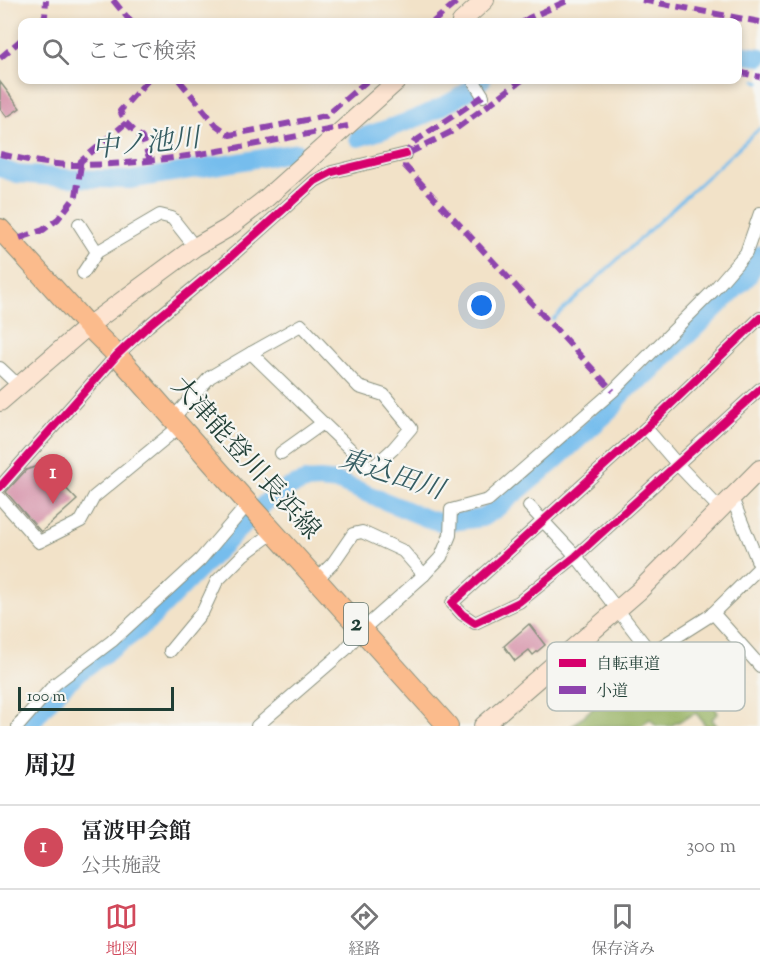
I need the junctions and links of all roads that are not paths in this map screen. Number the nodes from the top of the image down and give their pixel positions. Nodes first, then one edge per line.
1 (485, 0) edge
2 (465, 18) edge
3 (394, 84) edge
4 (476, 84) edge
5 (483, 96) dead end
6 (406, 154) dead end
7 (760, 213) edge
8 (79, 224) dead end
9 (0, 229) edge
10 (195, 247) junction
11 (97, 252) junction
12 (82, 273) dead end
13 (760, 318) edge
14 (88, 326) junction
15 (251, 353) junction
16 (117, 355) junction
17 (0, 368) edge
18 (19, 386) junction
19 (760, 389) edge
20 (0, 402) edge
21 (176, 422) junction
22 (323, 423) junction
23 (646, 428) junction
24 (282, 453) dead end
25 (678, 465) junction
26 (760, 469) edge
27 (0, 487) edge
28 (0, 498) edge
29 (726, 504) junction
30 (249, 506) junction
31 (529, 506) dead end
32 (543, 521) junction
33 (269, 527) junction
34 (576, 556) junction
35 (759, 571) edge
36 (424, 575) junction
37 (316, 580) junction
38 (616, 610) junction
39 (713, 613) junction
40 (362, 630) junction
41 (579, 642) edge
42 (642, 642) edge
43 (668, 642) edge
44 (739, 642) edge
45 (745, 649) edge
46 (170, 651) dead end
47 (760, 666) edge
48 (547, 670) edge
49 (18, 726) edge
50 (257, 726) edge
51 (448, 726) edge
52 (483, 726) edge

1 - 2 street
3 - 10 street
4 - 5 street
6 - 16 street
7 - 36 street
8 - 11 street
9 - 14 main road, 大津能登川長浜線 / 2
10 - 11 street
10 - 14 street
11 - 12 street
13 - 23 street
14 - 16 main road, 大津能登川長浜線 / 2
14 - 18 street
15 - 21 street
15 - 22 street
15 - 22 street
16 - 21 main road, 大津能登川長浜線 / 2
16 - 27 street
17 - 18 street
18 - 20 street
19 - 25 street
21 - 28 street
21 - 30 main road, 大津能登川長浜線 / 2
22 - 24 street
23 - 25 street
23 - 32 street
25 - 29 street
25 - 34 street
26 - 29 street
29 - 35 street
29 - 38 street
30 - 33 main road, 大津能登川長浜線 / 2
30 - 49 street
31 - 32 street
32 - 34 street
32 - 34 street
33 - 37 main road, 大津能登川長浜線 / 2
33 - 46 street
34 - 38 street
35 - 39 street
36 - 37 street
36 - 40 street
37 - 40 main road, 大津能登川長浜線 / 2
38 - 41 street
38 - 42 street
39 - 43 street
39 - 44 street
40 - 50 street
40 - 51 main road, 大津能登川長浜線 / 2
45 - 47 street
48 - 52 street

